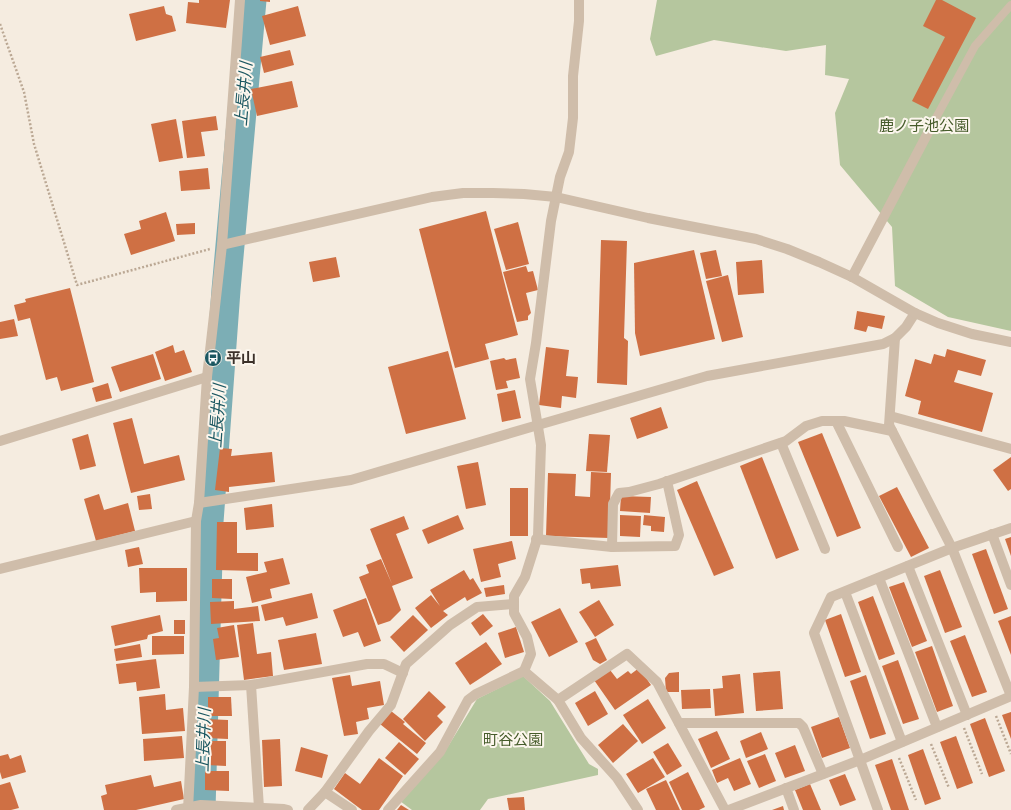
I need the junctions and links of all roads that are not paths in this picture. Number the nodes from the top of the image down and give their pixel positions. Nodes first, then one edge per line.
1 (240, 0) edge
2 (579, 0) edge
3 (1011, 5) edge
4 (931, 127) joint
5 (556, 197) junction
6 (222, 245) junction
7 (852, 277) junction
8 (915, 312) junction
9 (895, 338) junction
10 (1011, 342) edge
11 (207, 377) junction
12 (890, 416) junction
13 (836, 421) junction
14 (538, 425) junction
15 (892, 431) junction
16 (0, 441) edge
17 (781, 443) junction
18 (1011, 450) edge
19 (667, 481) junction
20 (199, 503) junction
21 (196, 521) junction
22 (1011, 528) edge
23 (992, 534) junction
24 (536, 539) junction
25 (612, 547) junction
26 (898, 547) dead end
27 (952, 548) junction
28 (825, 549) dead end
29 (908, 566) junction
30 (0, 569) edge
31 (879, 578) junction
32 (1011, 585) edge
33 (845, 592) junction
34 (514, 604) junction
35 (524, 671) junction
36 (403, 673) junction
37 (251, 685) junction
38 (194, 687) junction
39 (1011, 696) edge
40 (558, 700) junction
41 (963, 716) junction
42 (679, 723) junction
43 (938, 727) junction
44 (898, 744) junction
45 (860, 760) junction
46 (823, 774) junction
47 (786, 788) junction
48 (324, 792) junction
49 (259, 808) junction
50 (188, 809) edge
51 (176, 810) edge
52 (288, 810) edge
53 (308, 810) edge
54 (352, 810) edge
55 (388, 810) edge
56 (638, 810) edge
57 (725, 810) edge
58 (729, 810) edge
59 (794, 810) edge
60 (878, 810) edge

1 - 6 street
2 - 5 street
3 - 4 lane
4 - 7 street
5 - 6 street
5 - 7 street
5 - 14 street
6 - 11 street
7 - 8 street
8 - 9 street
8 - 10 street
9 - 12 street
9 - 14 street
11 - 16 street
11 - 20 street
12 - 15 street
12 - 18 street
13 - 15 street
13 - 17 street
13 - 26 street
14 - 20 street
14 - 24 street
15 - 27 street
17 - 19 street
17 - 28 street
19 - 25 street
19 - 25 street
20 - 21 street
21 - 30 street
21 - 38 street
22 - 23 street
23 - 27 street
23 - 32 street
24 - 25 street
24 - 34 street
27 - 29 street
27 - 39 street
29 - 31 street
29 - 41 street
31 - 33 street
31 - 43 street
33 - 44 street
33 - 45 street
34 - 35 street
34 - 36 street
35 - 40 street
35 - 55 street
36 - 37 street
36 - 48 street
37 - 38 street
37 - 49 street
38 - 50 street
39 - 41 street
40 - 42 street
40 - 56 street
41 - 43 street
42 - 46 street
42 - 57 street
43 - 44 street
44 - 45 street
45 - 46 street
45 - 60 street
46 - 47 street
47 - 58 street
47 - 59 street
48 - 53 street
48 - 54 street
49 - 50 street
49 - 52 street
50 - 51 street

